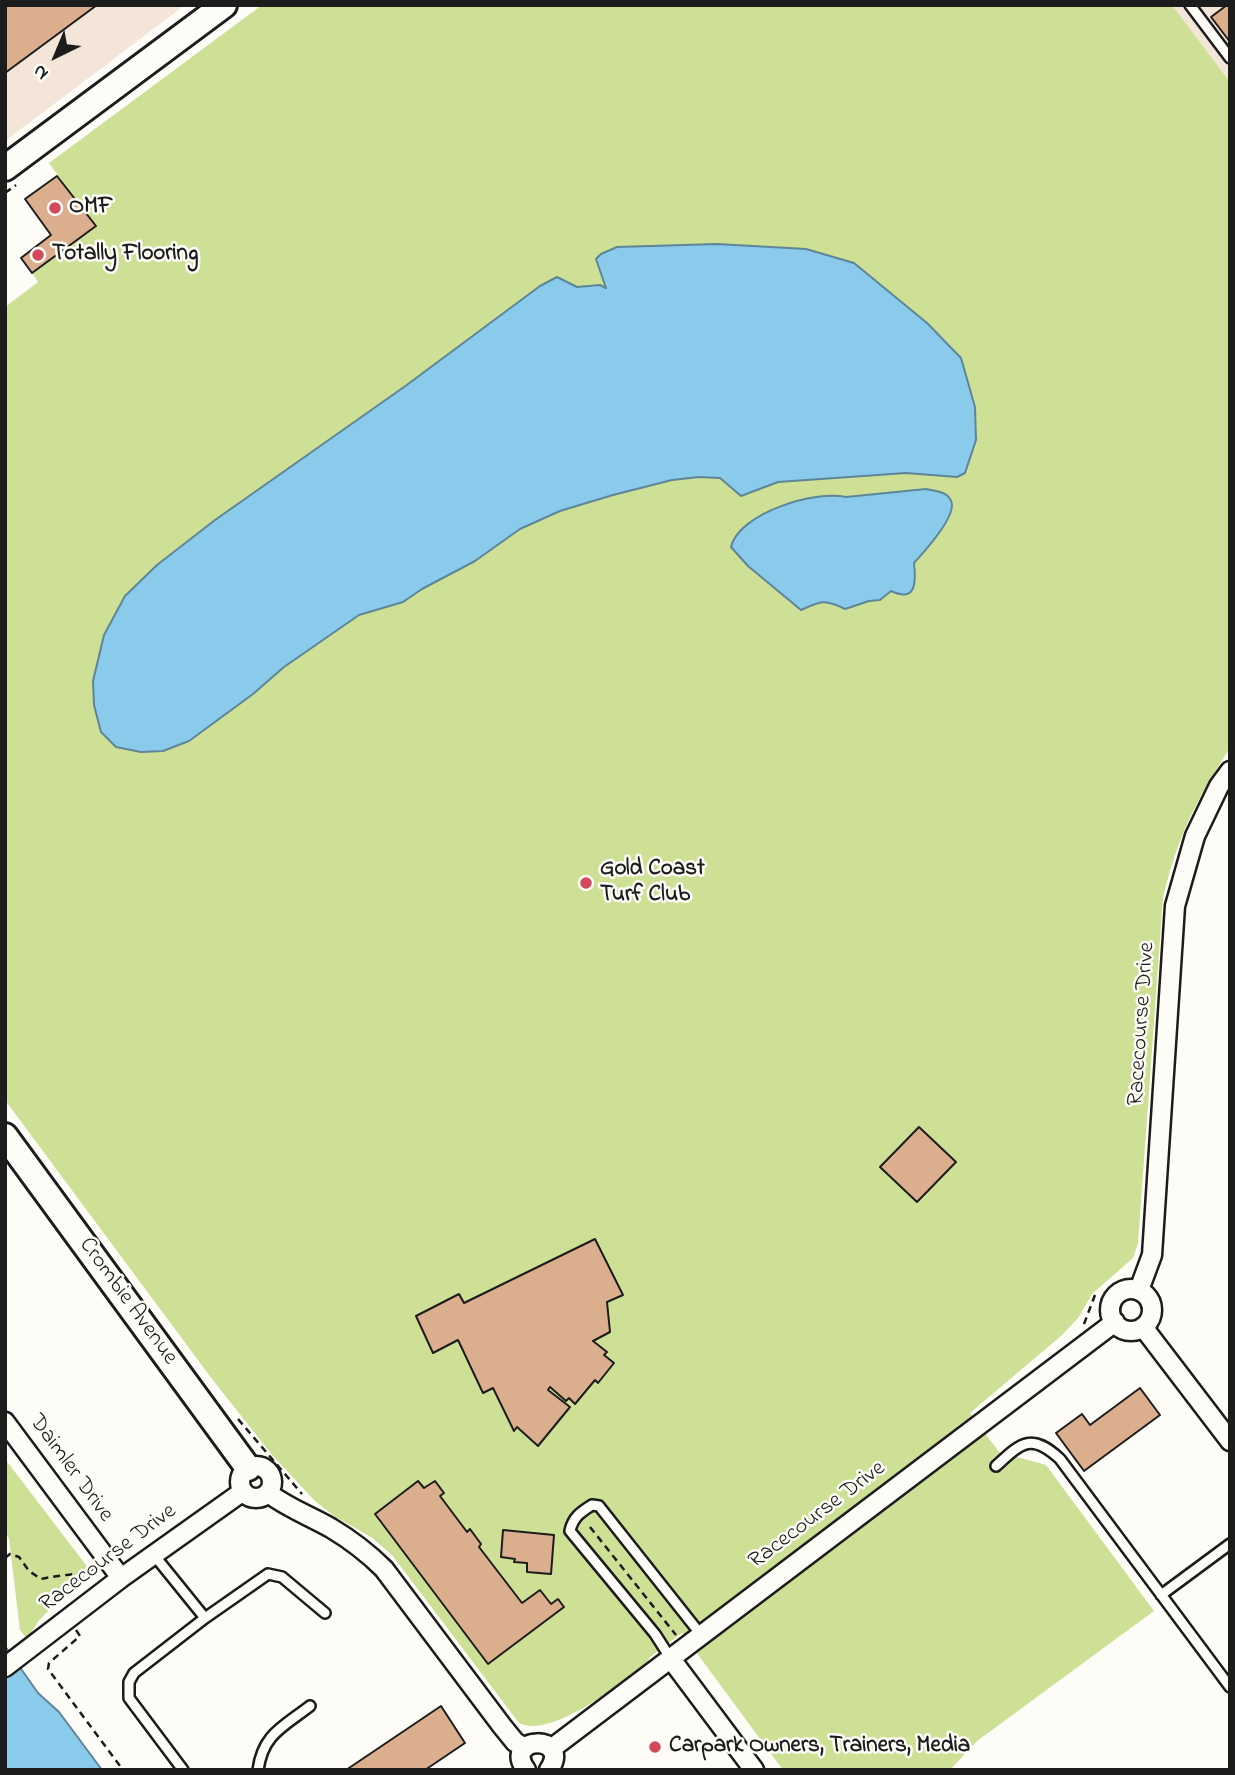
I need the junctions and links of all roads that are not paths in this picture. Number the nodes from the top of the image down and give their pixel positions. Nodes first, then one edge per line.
1 (224, 5) edge
2 (1189, 5) edge
3 (1230, 58) edge
4 (5, 169) edge
5 (1230, 771) edge
6 (5, 1136) edge
7 (1139, 1290) junction
8 (1115, 1322) junction
9 (1143, 1327) junction
10 (5, 1422) edge
11 (1230, 1441) edge
12 (996, 1466) dead end
13 (245, 1480) junction
14 (268, 1493) junction
15 (1230, 1544) edge
16 (154, 1555) junction
17 (121, 1578) junction
18 (1161, 1595) junction
19 (325, 1613) dead end
20 (205, 1618) junction
21 (702, 1636) junction
22 (671, 1659) junction
23 (5, 1667) edge
24 (1230, 1687) edge
25 (310, 1706) dead end
26 (525, 1748) junction
27 (551, 1749) junction
28 (183, 1770) edge
29 (258, 1770) edge
30 (526, 1770) edge
31 (549, 1770) edge
32 (754, 1770) edge

1 - 4 street
2 - 3 lane
5 - 7 street, Racecourse Drive
6 - 13 street, Crombie Avenue
7 - 8 street
7 - 9 street
8 - 9 street
8 - 21 street, Racecourse Drive
9 - 11 street
10 - 17 street, Daimler Drive
12 - 18 lane
13 - 14 street
13 - 14 street
13 - 16 street, Racecourse Drive
14 - 26 street
15 - 18 lane
16 - 17 street, Racecourse Drive
16 - 20 lane
17 - 23 street, Racecourse Drive
18 - 24 lane
19 - 20 lane
20 - 28 lane
21 - 22 street, Racecourse Drive
21 - 22 lane
22 - 27 street, Racecourse Drive
22 - 32 street
25 - 29 lane
26 - 27 street
26 - 30 street
27 - 31 street

